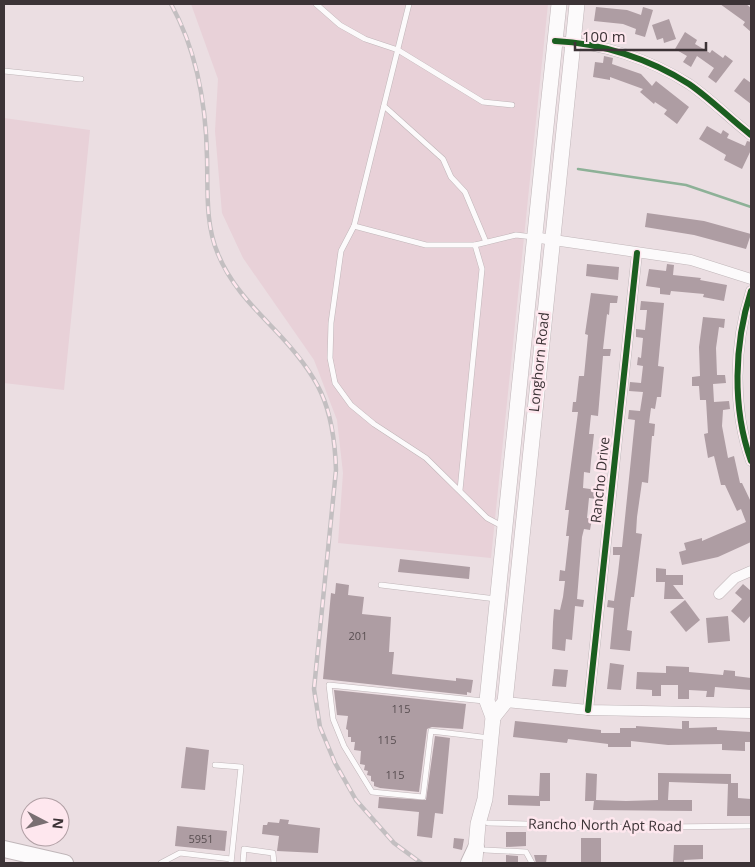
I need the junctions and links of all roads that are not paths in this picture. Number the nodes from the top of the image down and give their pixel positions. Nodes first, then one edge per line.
1 (316, 4) edge
2 (409, 4) edge
3 (559, 4) edge
4 (577, 4) edge
5 (555, 41) junction
6 (574, 42) junction
7 (398, 50) junction
8 (4, 71) edge
9 (81, 79) dead end
10 (384, 106) junction
11 (512, 106) dead end
12 (751, 135) edge
13 (354, 226) junction
14 (533, 237) junction
15 (552, 238) junction
16 (486, 242) junction
17 (474, 245) junction
18 (637, 253) junction
19 (751, 279) edge
20 (751, 291) edge
21 (751, 461) edge
22 (460, 490) junction
23 (504, 527) junction
24 (751, 571) edge
25 (381, 585) dead end
26 (719, 594) dead end
27 (497, 599) junction
28 (514, 601) junction
29 (487, 701) junction
30 (505, 702) junction
31 (588, 710) junction
32 (751, 713) edge
33 (493, 717) junction
34 (491, 738) junction
35 (215, 765) dead end
36 (485, 799) junction
37 (488, 823) junction
38 (751, 826) edge
39 (4, 849) edge
40 (257, 851) junction
41 (266, 852) junction
42 (480, 856) edge
43 (256, 857) dead end
44 (265, 858) dead end
45 (231, 861) edge
46 (65, 863) edge
47 (161, 863) edge
48 (243, 863) edge
49 (273, 863) edge
50 (469, 863) edge
51 (532, 863) edge

1 - 7 lane
2 - 7 lane
3 - 5 main road, Longhorn Road
4 - 6 main road, Longhorn Road
5 - 6 street
5 - 14 main road, Longhorn Road
6 - 12 street
6 - 15 main road, Longhorn Road
7 - 10 lane
7 - 11 lane
8 - 9 lane
10 - 13 lane
10 - 16 lane
13 - 17 lane
13 - 22 lane
14 - 15 street
14 - 16 lane
14 - 23 main road, Longhorn Road
15 - 18 street
15 - 28 main road, Longhorn Road
16 - 17 lane
17 - 22 lane
18 - 19 street
18 - 31 street, Rancho Drive
20 - 21 street
22 - 23 lane
23 - 27 main road, Longhorn Road
24 - 26 street
25 - 27 lane
27 - 28 main road
27 - 29 main road, Longhorn Road
28 - 30 main road, Longhorn Road
29 - 33 main road, Longhorn Road
29 - 34 lane
30 - 31 street
30 - 33 main road
31 - 32 street
33 - 34 main road, Longhorn Road
34 - 36 main road, Longhorn Road
35 - 45 lane
36 - 37 main road, Longhorn Road
36 - 42 main road, Longhorn Road
37 - 38 lane, Rancho North Apt Road
37 - 42 main road, Longhorn Road
39 - 46 main road
40 - 41 lane
40 - 43 lane
40 - 48 lane
41 - 44 lane
41 - 49 lane
42 - 50 main road
42 - 51 lane
45 - 47 lane

